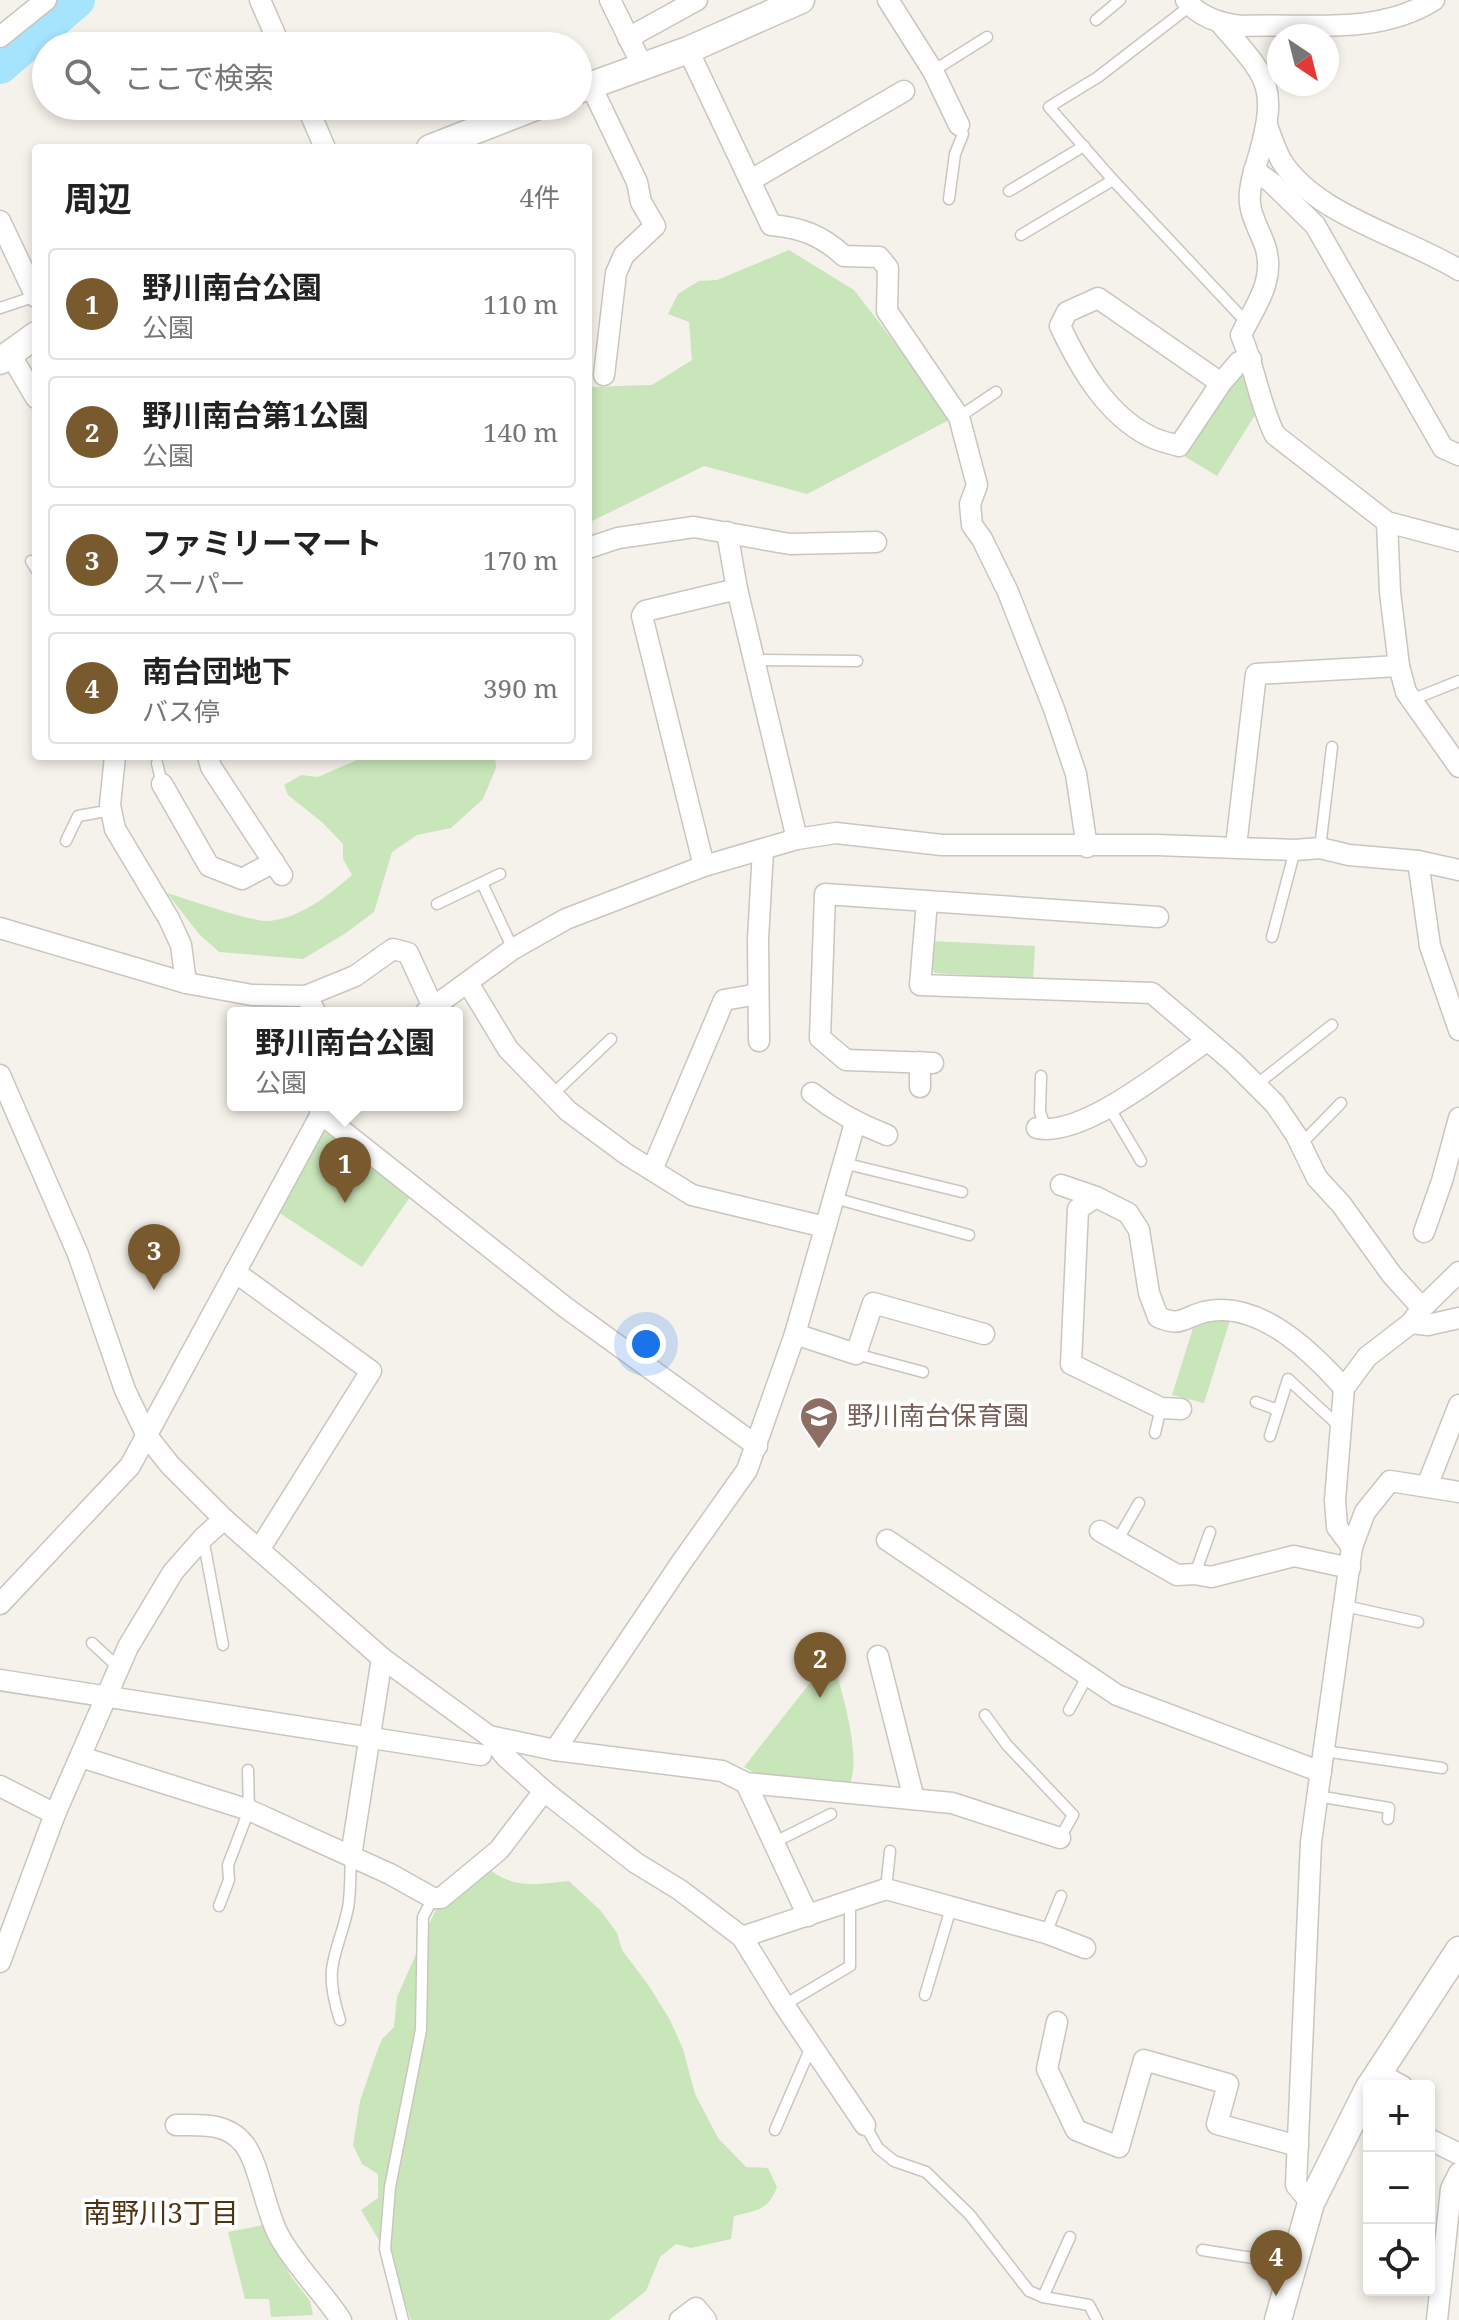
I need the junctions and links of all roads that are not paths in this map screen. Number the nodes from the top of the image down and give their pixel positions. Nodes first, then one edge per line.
1 (46, 0) edge
2 (260, 0) edge
3 (610, 0) edge
4 (697, 0) edge
5 (801, 0) edge
6 (888, 0) edge
7 (1120, 0) edge
8 (1434, 0) edge
9 (1188, 3) edge
10 (1096, 20) dead end
11 (1221, 24) junction
12 (274, 32) edge
13 (0, 37) edge
14 (987, 37) dead end
15 (628, 38) junction
16 (688, 50) junction
17 (642, 65) junction
18 (933, 71) junction
19 (592, 85) edge
20 (904, 91) dead end
21 (592, 102) edge
22 (313, 120) edge
23 (502, 120) edge
24 (959, 125) joint
25 (1267, 125) junction
26 (323, 144) edge
27 (440, 144) edge
28 (1084, 146) junction
29 (1254, 170) junction
30 (751, 180) junction
31 (1113, 180) junction
32 (1009, 191) dead end
33 (949, 199) dead end
34 (0, 221) edge
35 (1021, 235) dead end
36 (1459, 270) edge
37 (32, 288) edge
38 (32, 297) edge
39 (0, 308) edge
40 (1247, 323) junction
41 (32, 338) edge
42 (5, 357) edge
43 (1251, 359) junction
44 (604, 375) dead end
45 (1221, 383) junction
46 (996, 392) dead end
47 (32, 393) edge
48 (959, 417) junction
49 (1459, 455) edge
50 (1387, 522) junction
51 (727, 532) junction
52 (1459, 541) edge
53 (876, 542) dead end
54 (592, 547) edge
55 (737, 589) junction
56 (756, 660) junction
57 (857, 661) dead end
58 (1399, 666) junction
59 (1459, 681) edge
60 (1411, 700) junction
61 (1332, 747) dead end
62 (114, 760) edge
63 (209, 760) edge
64 (157, 763) dead end
65 (1459, 767) edge
66 (162, 784) joint
67 (112, 810) junction
68 (797, 839) junction
69 (66, 841) dead end
70 (1236, 846) junction
71 (1087, 847) junction
72 (1320, 848) junction
73 (763, 850) junction
74 (1295, 850) junction
75 (1418, 861) junction
76 (704, 866) junction
77 (1459, 870) edge
78 (500, 874) dead end
79 (482, 883) junction
80 (927, 902) junction
81 (437, 904) dead end
82 (1158, 917) dead end
83 (0, 928) edge
84 (1272, 937) dead end
85 (513, 949) junction
86 (186, 983) junction
87 (468, 983) junction
88 (758, 994) junction
89 (311, 1004) edge
90 (428, 1007) edge
91 (433, 1007) edge
92 (1332, 1025) dead end
93 (1459, 1030) edge
94 (611, 1039) dead end
95 (759, 1041) dead end
96 (1207, 1041) junction
97 (0, 1075) edge
98 (1041, 1076) dead end
99 (1256, 1085) junction
100 (920, 1087) dead end
101 (812, 1093) dead end
102 (552, 1095) junction
103 (1341, 1103) dead end
104 (1109, 1107) junction
105 (322, 1111) edge
106 (325, 1111) edge
107 (1459, 1118) edge
108 (855, 1123) junction
109 (1041, 1129) joint
110 (887, 1135) dead end
111 (1301, 1145) junction
112 (1141, 1161) dead end
113 (843, 1163) junction
114 (652, 1170) junction
115 (1061, 1185) dead end
116 (962, 1192) dead end
117 (1096, 1197) junction
118 (834, 1198) junction
119 (825, 1227) junction
120 (1424, 1232) dead end
121 (969, 1235) dead end
122 (235, 1272) junction
123 (1459, 1272) edge
124 (1417, 1316) junction
125 (1459, 1318) edge
126 (795, 1334) junction
127 (984, 1334) dead end
128 (856, 1354) junction
129 (923, 1372) dead end
130 (1344, 1388) junction
131 (1256, 1402) dead end
132 (1459, 1405) edge
133 (1171, 1408) joint
134 (1278, 1410) junction
135 (1340, 1427) junction
136 (1155, 1433) dead end
137 (147, 1436) junction
138 (1270, 1436) dead end
139 (757, 1446) junction
140 (1427, 1486) junction
141 (1459, 1492) edge
142 (1139, 1503) dead end
143 (224, 1519) junction
144 (1210, 1532) dead end
145 (1108, 1536) joint
146 (203, 1538) junction
147 (887, 1540) dead end
148 (1352, 1547) junction
149 (259, 1550) junction
150 (1350, 1568) junction
151 (1195, 1574) junction
152 (0, 1604) edge
153 (1345, 1606) junction
154 (1418, 1622) dead end
155 (92, 1643) dead end
156 (223, 1645) dead end
157 (878, 1656) dead end
158 (382, 1658) junction
159 (119, 1668) junction
160 (1088, 1675) junction
161 (0, 1680) edge
162 (108, 1697) junction
163 (1069, 1710) dead end
164 (985, 1715) dead end
165 (489, 1736) junction
166 (370, 1738) junction
167 (555, 1750) junction
168 (1324, 1751) junction
169 (481, 1755) dead end
170 (81, 1757) junction
171 (1442, 1768) dead end
172 (248, 1770) dead end
173 (1321, 1772) junction
174 (746, 1783) junction
175 (0, 1786) edge
176 (544, 1791) junction
177 (1317, 1796) junction
178 (914, 1799) junction
179 (249, 1810) junction
180 (55, 1814) junction
181 (831, 1814) dead end
182 (1388, 1819) dead end
183 (1060, 1838) joint
184 (775, 1842) junction
185 (890, 1851) dead end
186 (351, 1856) junction
187 (886, 1889) junction
188 (1061, 1896) dead end
189 (433, 1898) junction
190 (850, 1902) junction
191 (219, 1906) dead end
192 (951, 1908) junction
193 (808, 1916) junction
194 (1046, 1933) junction
195 (742, 1937) junction
196 (1085, 1948) dead end
197 (1459, 1950) edge
198 (0, 1962) edge
199 (925, 1995) dead end
200 (784, 2005) junction
201 (340, 2020) dead end
202 (1057, 2022) dead end
203 (812, 2045) junction
204 (1373, 2080) edge
205 (1363, 2100) edge
206 (176, 2125) dead end
207 (865, 2125) joint
208 (775, 2130) dead end
209 (1435, 2142) edge
210 (1298, 2146) junction
211 (1459, 2154) edge
212 (1459, 2173) edge
213 (1311, 2203) junction
214 (1070, 2237) dead end
215 (1202, 2250) dead end
216 (1292, 2264) junction
217 (1043, 2297) junction
218 (341, 2320) edge
219 (403, 2320) edge
220 (680, 2320) edge
221 (706, 2320) edge
222 (1097, 2320) edge
223 (1278, 2320) edge
224 (1437, 2320) edge

1 - 13 street
2 - 12 street
3 - 15 street
4 - 15 street
5 - 16 street
6 - 18 street
7 - 10 lane
8 - 11 street
9 - 11 street
9 - 28 lane
11 - 25 street
14 - 18 lane
15 - 17 street
16 - 17 street
16 - 30 street
17 - 19 street
18 - 24 street
20 - 30 street
21 - 44 street
22 - 26 street
23 - 27 street
24 - 33 lane
25 - 29 street
25 - 36 street
28 - 31 lane
28 - 32 lane
29 - 40 street
29 - 49 street
30 - 48 street
31 - 35 lane
31 - 40 lane
34 - 37 street
38 - 39 lane
40 - 43 street
41 - 42 street
42 - 47 street
43 - 45 street
43 - 50 street
45 - 45 street
46 - 48 lane
48 - 71 street
50 - 52 street
50 - 58 street
51 - 53 street
51 - 54 street
51 - 55 street
55 - 56 street
55 - 76 street
56 - 57 lane
56 - 68 street
58 - 60 street
58 - 70 street
59 - 60 lane
60 - 65 street
61 - 72 lane
62 - 67 street
63 - 66 street
64 - 66 lane
67 - 69 lane
67 - 86 street
68 - 71 street
68 - 73 street
70 - 71 street
70 - 74 street
72 - 74 street
72 - 75 street
73 - 76 street
73 - 88 street
74 - 84 lane
75 - 77 street
75 - 93 street
76 - 85 street
78 - 79 lane
79 - 81 lane
79 - 85 lane
80 - 82 street
80 - 96 street
80 - 100 street
83 - 86 street
85 - 87 street
86 - 89 street
87 - 91 street
87 - 102 street
88 - 95 street
88 - 114 street
89 - 90 street
92 - 99 lane
94 - 102 lane
96 - 99 street
96 - 104 street
97 - 137 street
98 - 109 lane
99 - 111 street
101 - 108 street
102 - 114 street
103 - 111 lane
104 - 109 street
104 - 112 lane
105 - 122 street
106 - 139 street
107 - 120 street
108 - 110 street
108 - 113 street
111 - 124 street
113 - 116 lane
113 - 118 street
114 - 119 street
115 - 117 street
117 - 130 street
117 - 133 street
118 - 119 street
118 - 121 lane
119 - 126 street
122 - 137 street
122 - 149 street
123 - 124 street
124 - 125 street
124 - 130 street
126 - 128 street
126 - 139 street
127 - 128 street
128 - 129 lane
130 - 135 street
131 - 134 lane
132 - 140 street
133 - 136 lane
134 - 135 lane
134 - 138 lane
135 - 148 street
137 - 143 street
137 - 152 street
139 - 167 street
140 - 141 street
140 - 148 street
142 - 145 lane
143 - 146 street
143 - 149 street
144 - 151 lane
145 - 151 street
146 - 156 lane
146 - 159 street
147 - 160 street
148 - 150 street
149 - 158 street
150 - 151 street
150 - 153 street
153 - 154 lane
153 - 168 street
155 - 159 lane
157 - 178 street
158 - 165 street
158 - 166 street
159 - 162 street
160 - 163 lane
160 - 173 street
161 - 162 street
162 - 166 street
162 - 170 street
164 - 183 lane
165 - 167 street
165 - 176 street
166 - 169 street
166 - 186 street
167 - 174 street
168 - 171 lane
168 - 173 street
170 - 179 street
170 - 180 street
172 - 179 lane
173 - 177 street
174 - 178 street
174 - 184 street
175 - 180 street
176 - 189 street
176 - 195 street
177 - 182 lane
177 - 210 street
178 - 183 street
179 - 186 street
179 - 191 lane
180 - 198 street
181 - 184 lane
184 - 193 street
185 - 187 lane
186 - 189 street
186 - 201 lane
187 - 190 street
187 - 192 street
188 - 194 lane
189 - 219 lane
190 - 193 street
190 - 200 lane
192 - 194 street
192 - 199 lane
193 - 195 street
194 - 196 street
195 - 200 street
197 - 204 street
200 - 203 street
202 - 210 street
203 - 207 street
203 - 208 lane
205 - 213 street
206 - 218 street
207 - 217 lane
209 - 211 street
210 - 213 street
212 - 224 street
213 - 216 street
214 - 217 lane
215 - 216 lane
216 - 223 street
217 - 222 lane
220 - 221 street

